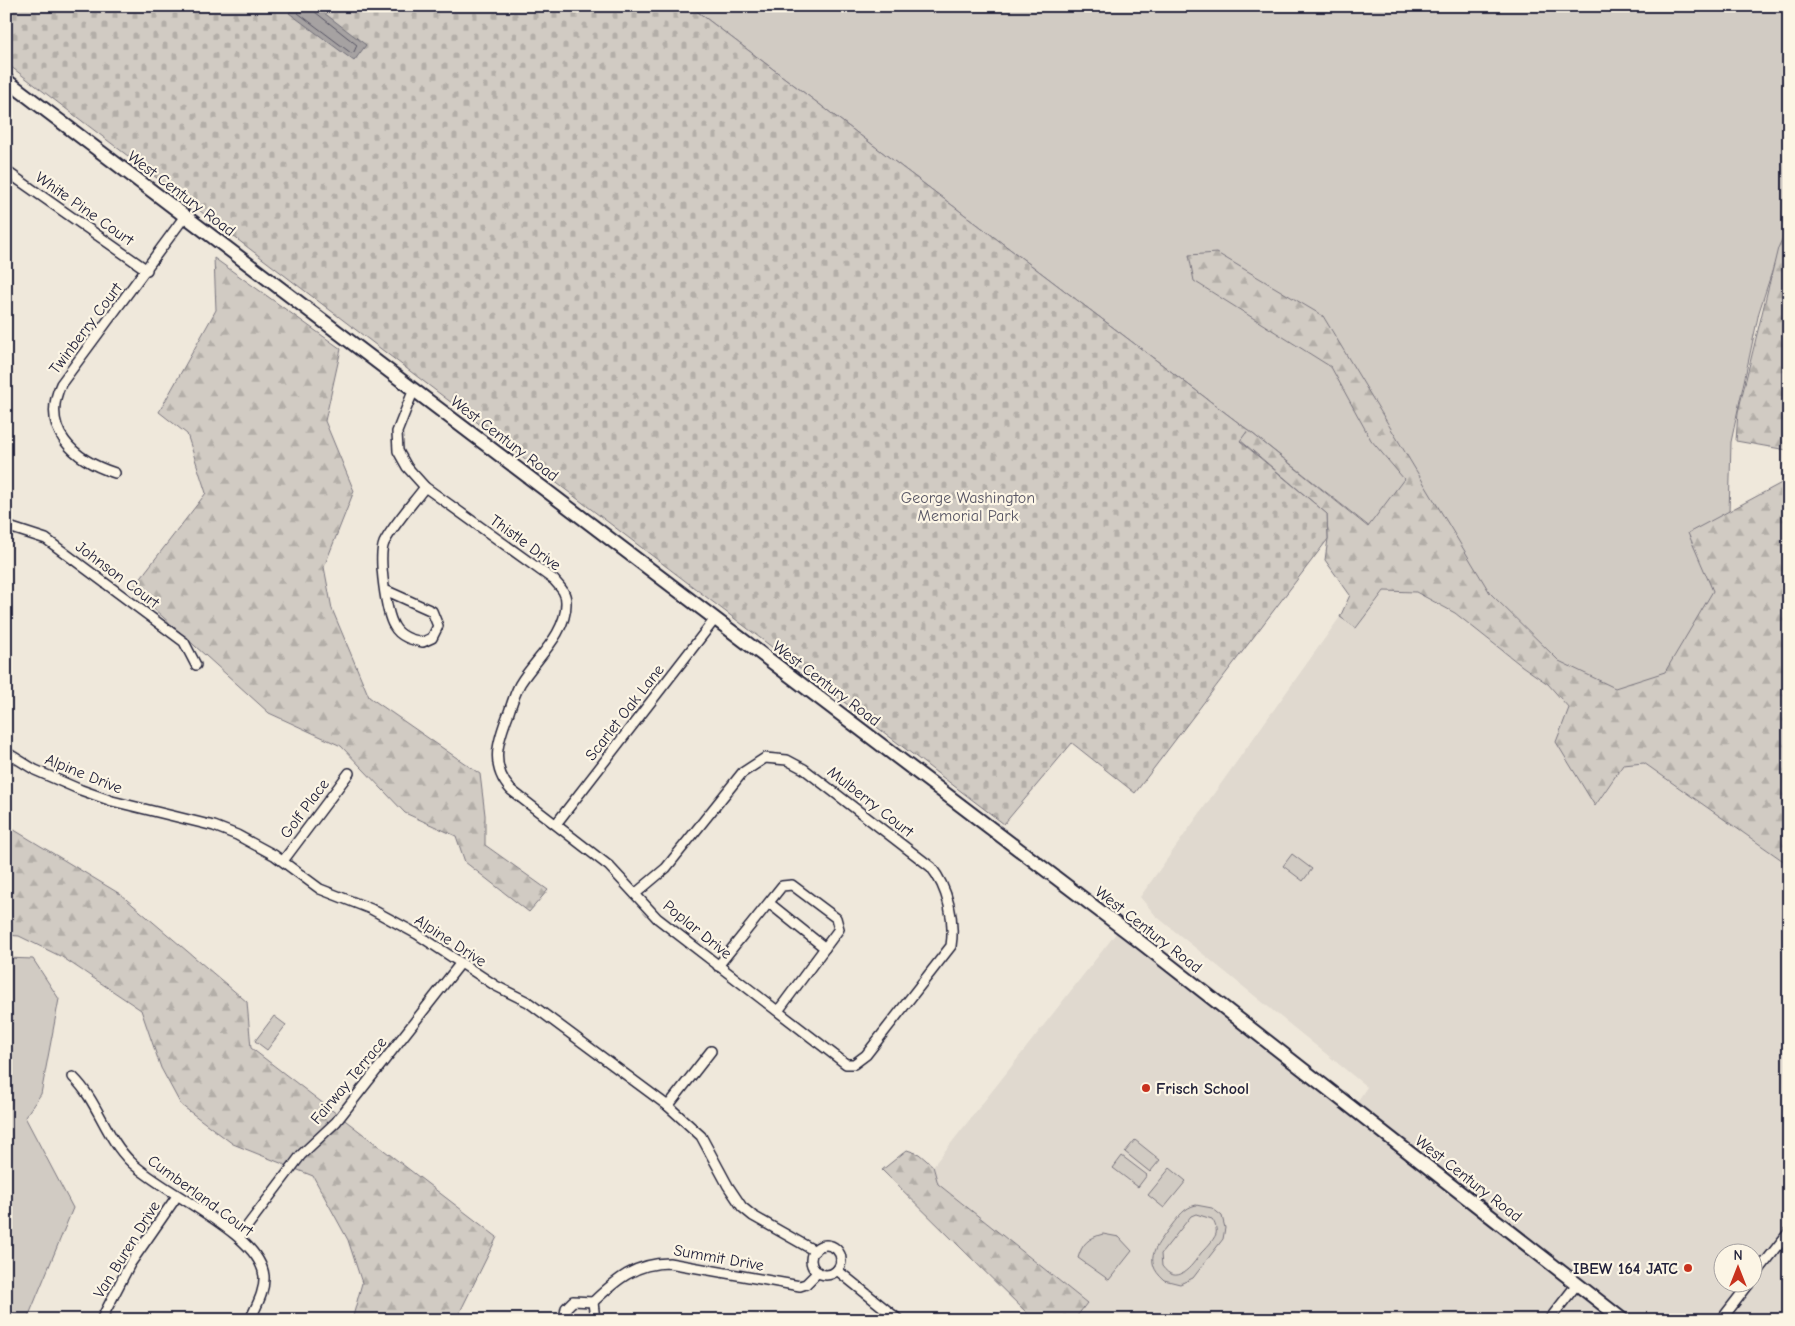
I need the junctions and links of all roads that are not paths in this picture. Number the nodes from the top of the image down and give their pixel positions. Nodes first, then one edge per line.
1 (6, 80) edge
2 (6, 171) edge
3 (185, 216) junction
4 (147, 270) junction
5 (414, 389) junction
6 (115, 473) dead end
7 (426, 487) junction
8 (6, 526) edge
9 (385, 590) junction
10 (716, 619) junction
11 (196, 666) dead end
12 (499, 738) joint
13 (6, 752) edge
14 (349, 773) dead end
15 (556, 824) junction
16 (283, 861) junction
17 (635, 894) junction
18 (768, 903) junction
19 (825, 948) junction
20 (460, 964) junction
21 (718, 966) junction
22 (778, 1011) junction
23 (870, 1049) joint
24 (711, 1051) dead end
25 (73, 1077) dead end
26 (668, 1106) junction
27 (177, 1196) junction
28 (1789, 1232) edge
29 (239, 1237) junction
30 (815, 1251) junction
31 (1762, 1266) edge
32 (837, 1270) junction
33 (818, 1272) junction
34 (1577, 1284) junction
35 (1741, 1294) edge
36 (593, 1302) junction
37 (101, 1320) edge
38 (250, 1320) edge
39 (564, 1320) edge
40 (595, 1320) edge
41 (899, 1320) edge
42 (1549, 1320) edge
43 (1623, 1320) edge
44 (1721, 1320) edge

1 - 3 main road, West Century Road
2 - 4 street, White Pine Court
3 - 4 street, Twinberry Court
3 - 5 main road, West Century Road
4 - 6 street, Twinberry Court
5 - 7 street, Thistle Drive
5 - 10 main road, West Century Road
7 - 9 street
7 - 12 street, Thistle Drive
8 - 11 street, Johnson Court
9 - 9 street
10 - 15 street, Scarlet Oak Lane
10 - 34 main road, West Century Road
12 - 15 street, Poplar Drive
13 - 16 street, Alpine Drive
14 - 16 street, Golf Place
15 - 17 street, Poplar Drive
16 - 20 street, Alpine Drive
17 - 21 street, Poplar Drive
17 - 23 street, Mulberry Court
18 - 19 street
18 - 19 street
18 - 21 street
19 - 22 street
20 - 26 street, Alpine Drive
20 - 29 street, Fairway Terrace
21 - 22 street, Poplar Drive
22 - 23 street, Poplar Drive
24 - 26 street
25 - 27 street, Cumberland Court
26 - 30 street, Alpine Drive
27 - 29 street, Cumberland Court
27 - 37 street, Van Buren Drive
28 - 31 street
29 - 38 street, Cumberland Court
30 - 32 street
30 - 33 street
32 - 33 street
32 - 41 street
33 - 36 street, Summit Drive
34 - 42 street
34 - 43 main road, West Century Road
35 - 44 street
36 - 39 street
36 - 40 street

